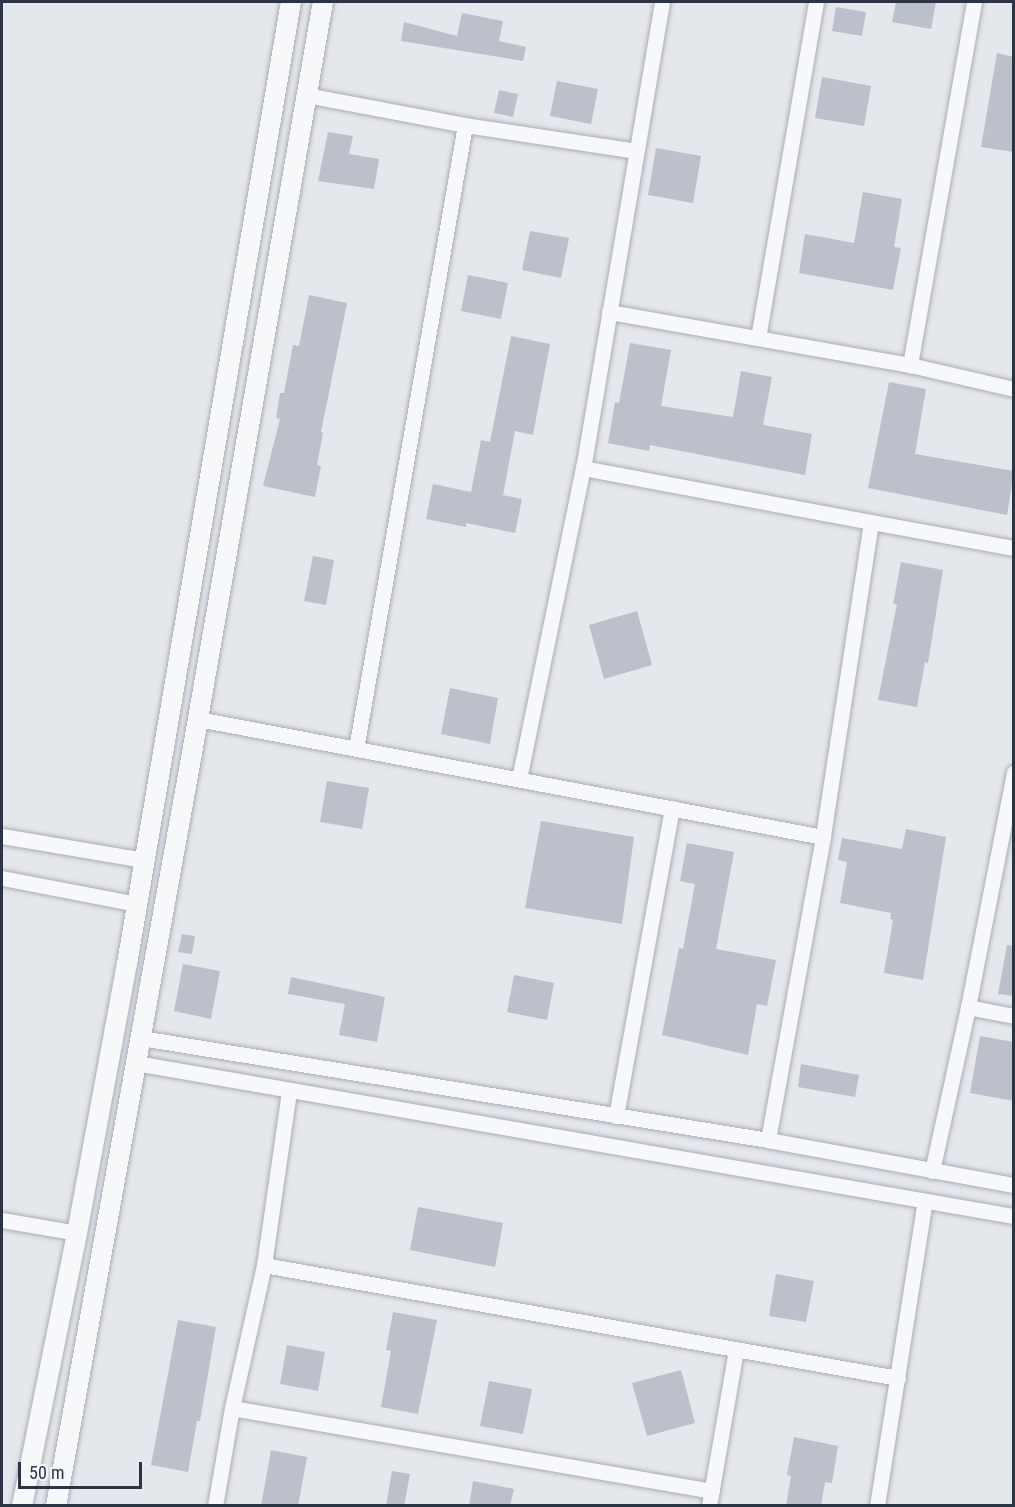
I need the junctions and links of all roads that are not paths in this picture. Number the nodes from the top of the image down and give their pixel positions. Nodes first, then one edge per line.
1 (291, 2) edge
2 (323, 2) edge
3 (662, 2) edge
4 (816, 2) edge
5 (974, 2) edge
6 (306, 95) junction
7 (465, 125) junction
8 (636, 151) junction
9 (609, 312) junction
10 (758, 338) junction
11 (910, 365) junction
12 (1014, 389) edge
13 (583, 468) junction
14 (871, 522) junction
15 (1014, 548) edge
16 (198, 719) junction
17 (356, 749) junction
18 (1014, 772) edge
19 (519, 780) junction
20 (672, 808) junction
21 (2, 836) edge
22 (823, 837) junction
23 (144, 860) junction
24 (2, 878) edge
25 (137, 904) junction
26 (968, 1007) junction
27 (1014, 1016) edge
28 (141, 1038) junction
29 (136, 1064) junction
30 (289, 1091) junction
31 (616, 1116) junction
32 (768, 1140) junction
33 (932, 1171) junction
34 (1014, 1185) edge
35 (925, 1201) junction
36 (1014, 1216) edge
37 (2, 1220) edge
38 (77, 1233) junction
39 (264, 1265) junction
40 (736, 1349) junction
41 (898, 1378) junction
42 (232, 1408) junction
43 (710, 1498) edge
44 (22, 1506) edge
45 (56, 1506) edge
46 (214, 1506) edge
47 (876, 1506) edge

1 - 23 street
2 - 6 street
3 - 8 street
4 - 10 street
5 - 11 street
6 - 7 street
6 - 16 street
7 - 8 street
7 - 17 street
8 - 9 street
9 - 10 street
9 - 13 street
10 - 11 street
11 - 12 street
13 - 14 street
13 - 19 street
14 - 15 street
14 - 22 street
16 - 17 street
16 - 28 street
17 - 19 street
18 - 26 street
19 - 20 street
20 - 22 street
20 - 31 street
21 - 23 street
22 - 32 street
23 - 25 street
24 - 25 street
25 - 38 street
26 - 27 street
26 - 33 street
28 - 29 street
28 - 31 street
29 - 30 street
29 - 45 street
30 - 35 street
30 - 39 street
31 - 32 street
32 - 33 street
33 - 34 street
35 - 36 street
35 - 41 street
37 - 38 street
38 - 44 street
39 - 40 street
39 - 42 street
40 - 41 street
40 - 43 street
41 - 47 street
42 - 43 street
42 - 46 street

